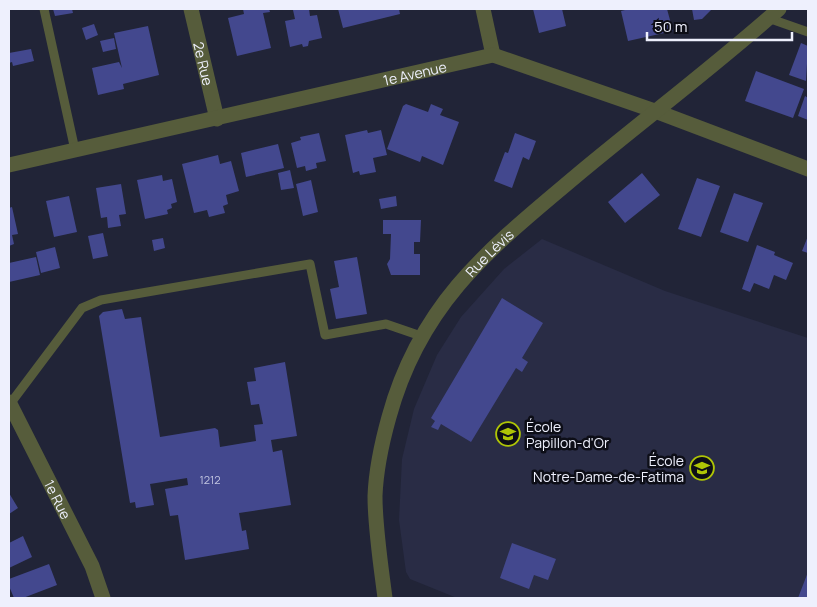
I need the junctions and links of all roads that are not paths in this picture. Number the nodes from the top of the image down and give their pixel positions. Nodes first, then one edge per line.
1 (44, 9) edge
2 (191, 9) edge
3 (483, 9) edge
4 (774, 13) edge
5 (808, 32) edge
6 (493, 55) junction
7 (655, 111) junction
8 (217, 119) junction
9 (75, 150) junction
10 (9, 165) edge
11 (808, 168) edge
12 (421, 336) junction
13 (9, 403) edge
14 (103, 598) edge
15 (385, 598) edge

1 - 9 lane
2 - 8 street, 2e Rue
3 - 6 street
4 - 5 lane
4 - 7 street, Rue Lévis
6 - 7 street
6 - 8 street, 1e Avenue
7 - 11 street
7 - 12 street, Rue Lévis
8 - 9 street, 1e Avenue
9 - 10 street, 1e Avenue
12 - 13 lane
12 - 15 street, Rue Lévis
13 - 14 street, 1e Rue

